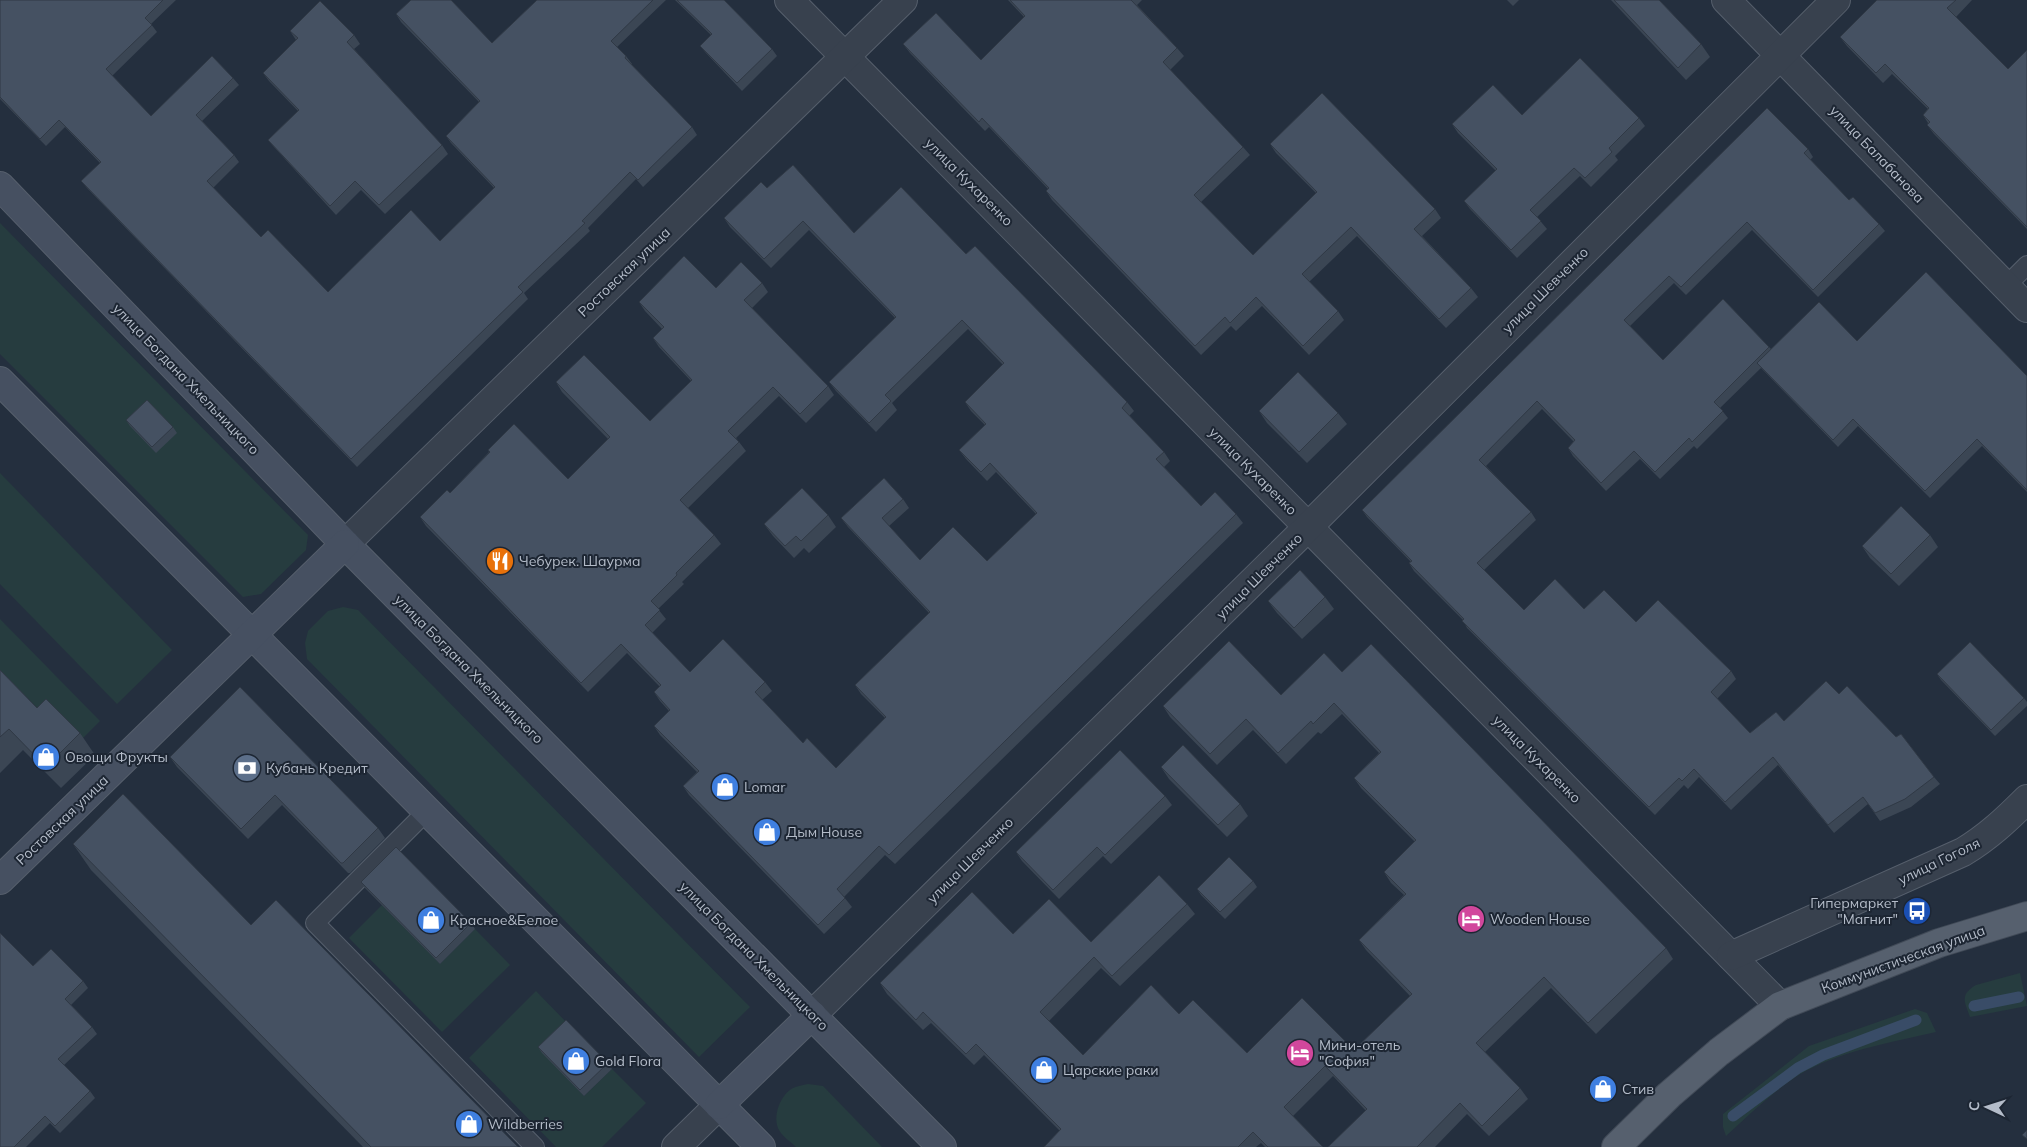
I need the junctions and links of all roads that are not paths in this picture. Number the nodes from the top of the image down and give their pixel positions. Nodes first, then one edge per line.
1 (790, 0) edge
2 (903, 0) edge
3 (1726, 0) edge
4 (1836, 0) edge
5 (1780, 55) junction
6 (845, 57) junction
7 (0, 186) edge
8 (2027, 265) edge
9 (2006, 286) junction
10 (2027, 308) edge
11 (0, 381) edge
12 (1308, 527) junction
13 (345, 544) junction
14 (252, 634) junction
15 (2027, 799) edge
16 (427, 811) junction
17 (0, 880) edge
18 (2027, 916) edge
19 (1731, 956) junction
20 (1780, 1006) junction
21 (812, 1015) junction
22 (719, 1106) junction
23 (535, 1147) edge
24 (676, 1147) edge
25 (760, 1147) edge
26 (942, 1147) edge
27 (1616, 1147) edge

1 - 6 street, улица Кухаренко
2 - 6 street, Ростовская улица
3 - 5 street, улица Балабанова
4 - 5 street, улица Шевченко
5 - 9 street, улица Балабанова
5 - 12 street, улица Шевченко
6 - 12 street, улица Кухаренко
6 - 13 street, Ростовская улица
7 - 13 main road, улица Богдана Хмельницкого
8 - 9 lane
9 - 10 street, улица Балабанова
11 - 14 main road
12 - 19 street, улица Кухаренко
12 - 21 street, улица Шевченко
13 - 14 main road, Ростовская улица
13 - 21 main road, улица Богдана Хмельницкого
14 - 16 main road
14 - 17 main road, Ростовская улица
15 - 19 street, улица Гоголя
16 - 22 main road
16 - 23 lane
18 - 20 main road, Коммунистическая улица
19 - 20 street, улица Кухаренко
20 - 27 main road
21 - 22 main road, улица Шевченко
21 - 26 main road, улица Богдана Хмельницкого
22 - 24 street, улица Шевченко
22 - 25 main road

